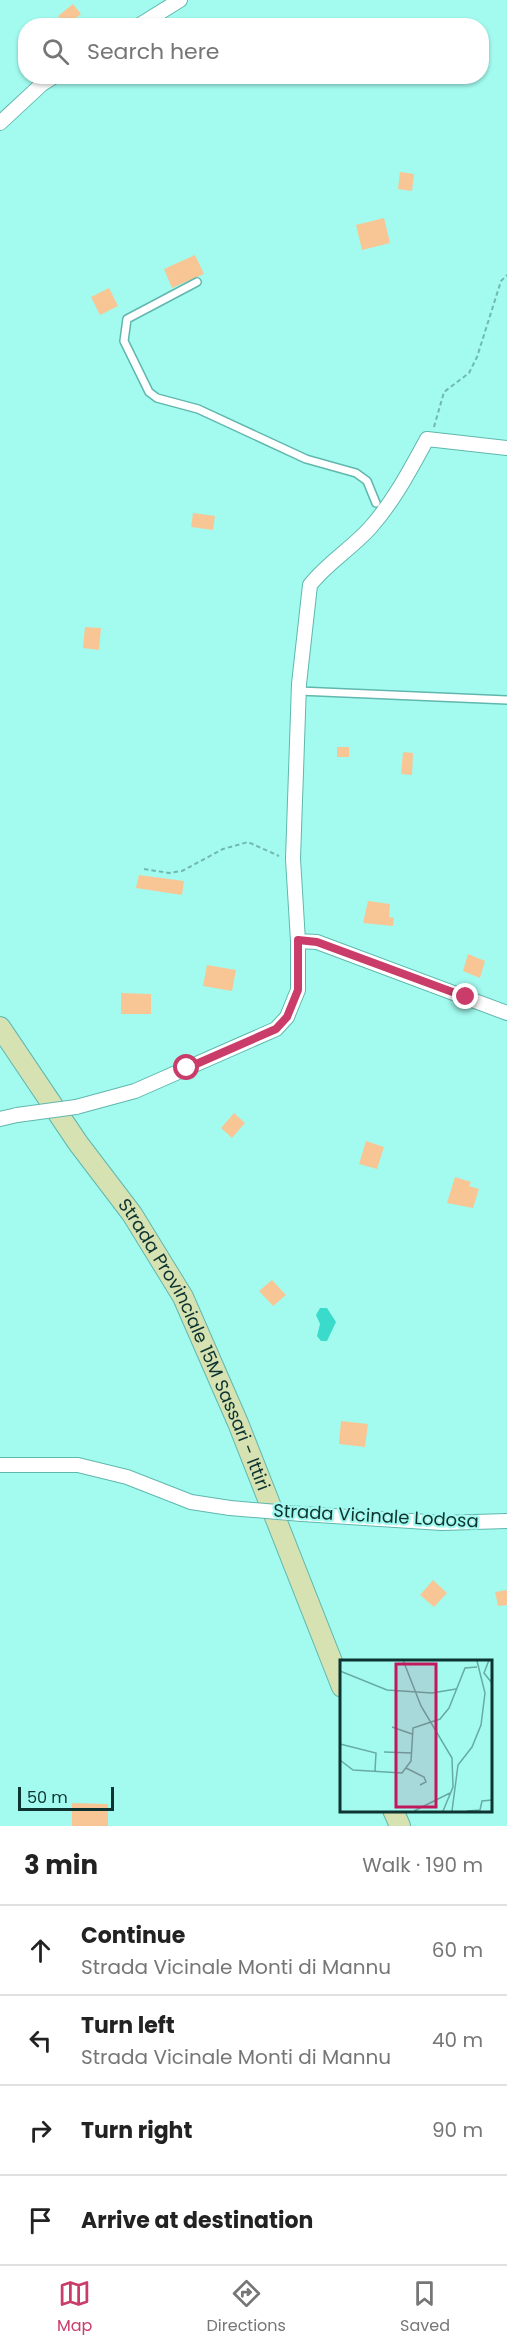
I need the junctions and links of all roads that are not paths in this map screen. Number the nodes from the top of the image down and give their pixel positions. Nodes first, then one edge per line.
1 (180, 0) edge
2 (151, 18) edge
3 (42, 84) edge
4 (0, 123) edge
5 (197, 282) dead end
6 (507, 448) edge
7 (376, 503) dead end
8 (299, 691) junction
9 (507, 700) edge
10 (298, 940) junction
11 (507, 1012) edge
12 (0, 1027) edge
13 (0, 1119) edge
14 (0, 1465) edge
15 (507, 1521) edge
16 (340, 1682) edge
17 (394, 1811) edge
18 (400, 1826) edge

1 - 2 street
3 - 4 street
5 - 7 lane
6 - 8 street
8 - 9 lane
8 - 10 street
10 - 11 street
10 - 13 street, bridge
12 - 16 main road, Strada Provinciale 15M Sassari - Ittiri
14 - 15 street, Strada Vicinale Lodosa, bridge
17 - 18 main road

